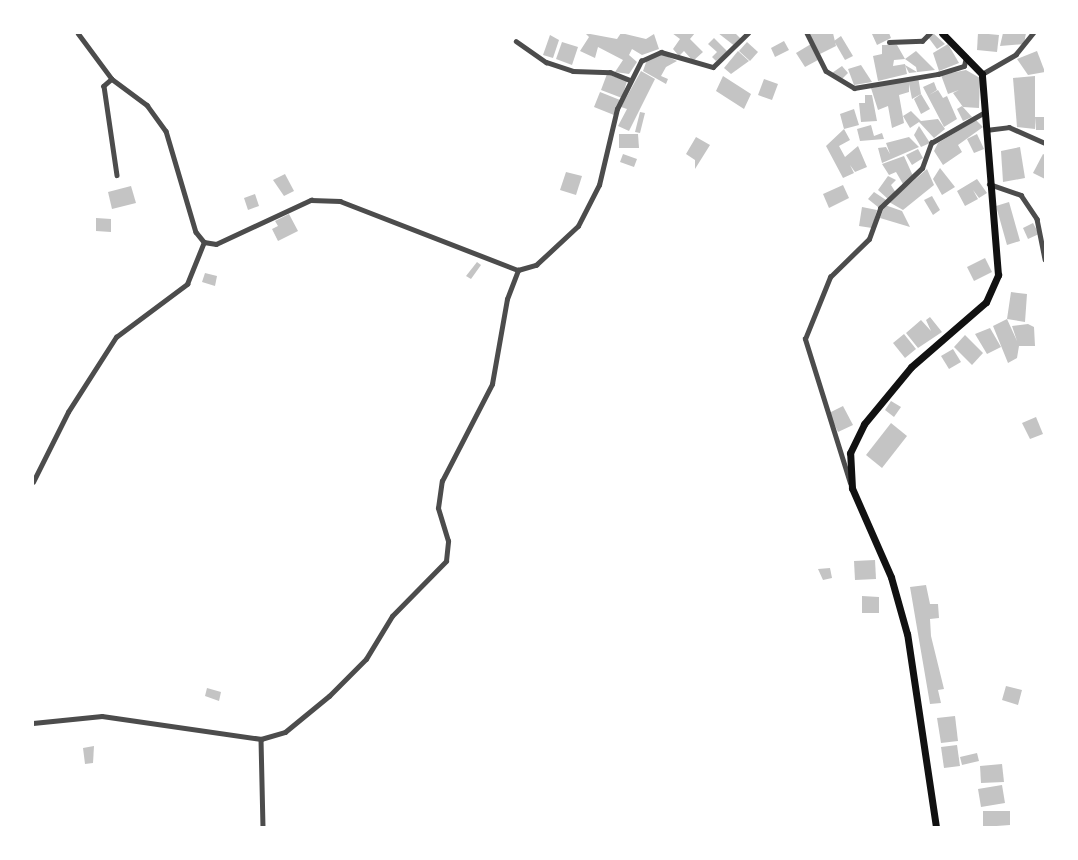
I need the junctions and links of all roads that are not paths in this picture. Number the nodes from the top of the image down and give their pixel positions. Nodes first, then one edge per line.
1 (78, 33) edge
2 (748, 33) edge
3 (807, 33) edge
4 (930, 33) edge
5 (942, 33) edge
6 (1033, 33) edge
7 (516, 41) dead end
8 (889, 42) dead end
9 (966, 56) junction
10 (982, 74) junction
11 (112, 79) junction
12 (630, 80) junction
13 (985, 112) junction
14 (986, 130) junction
15 (1045, 143) edge
16 (117, 176) dead end
17 (989, 184) junction
18 (204, 242) junction
19 (1045, 259) edge
20 (518, 270) junction
21 (33, 482) edge
22 (852, 488) junction
23 (33, 723) edge
24 (261, 740) junction
25 (263, 827) edge
26 (936, 827) edge

1 - 11 street
2 - 12 street
3 - 9 street
4 - 8 street
5 - 9 main road
6 - 10 street
7 - 12 street
9 - 10 main road
10 - 13 main road
11 - 16 street
11 - 18 street
12 - 20 street
13 - 14 main road
13 - 22 street
14 - 15 street
14 - 17 main road
17 - 19 street
17 - 22 main road
18 - 20 street
18 - 21 street
20 - 24 street
22 - 26 main road
23 - 24 street
24 - 25 street

